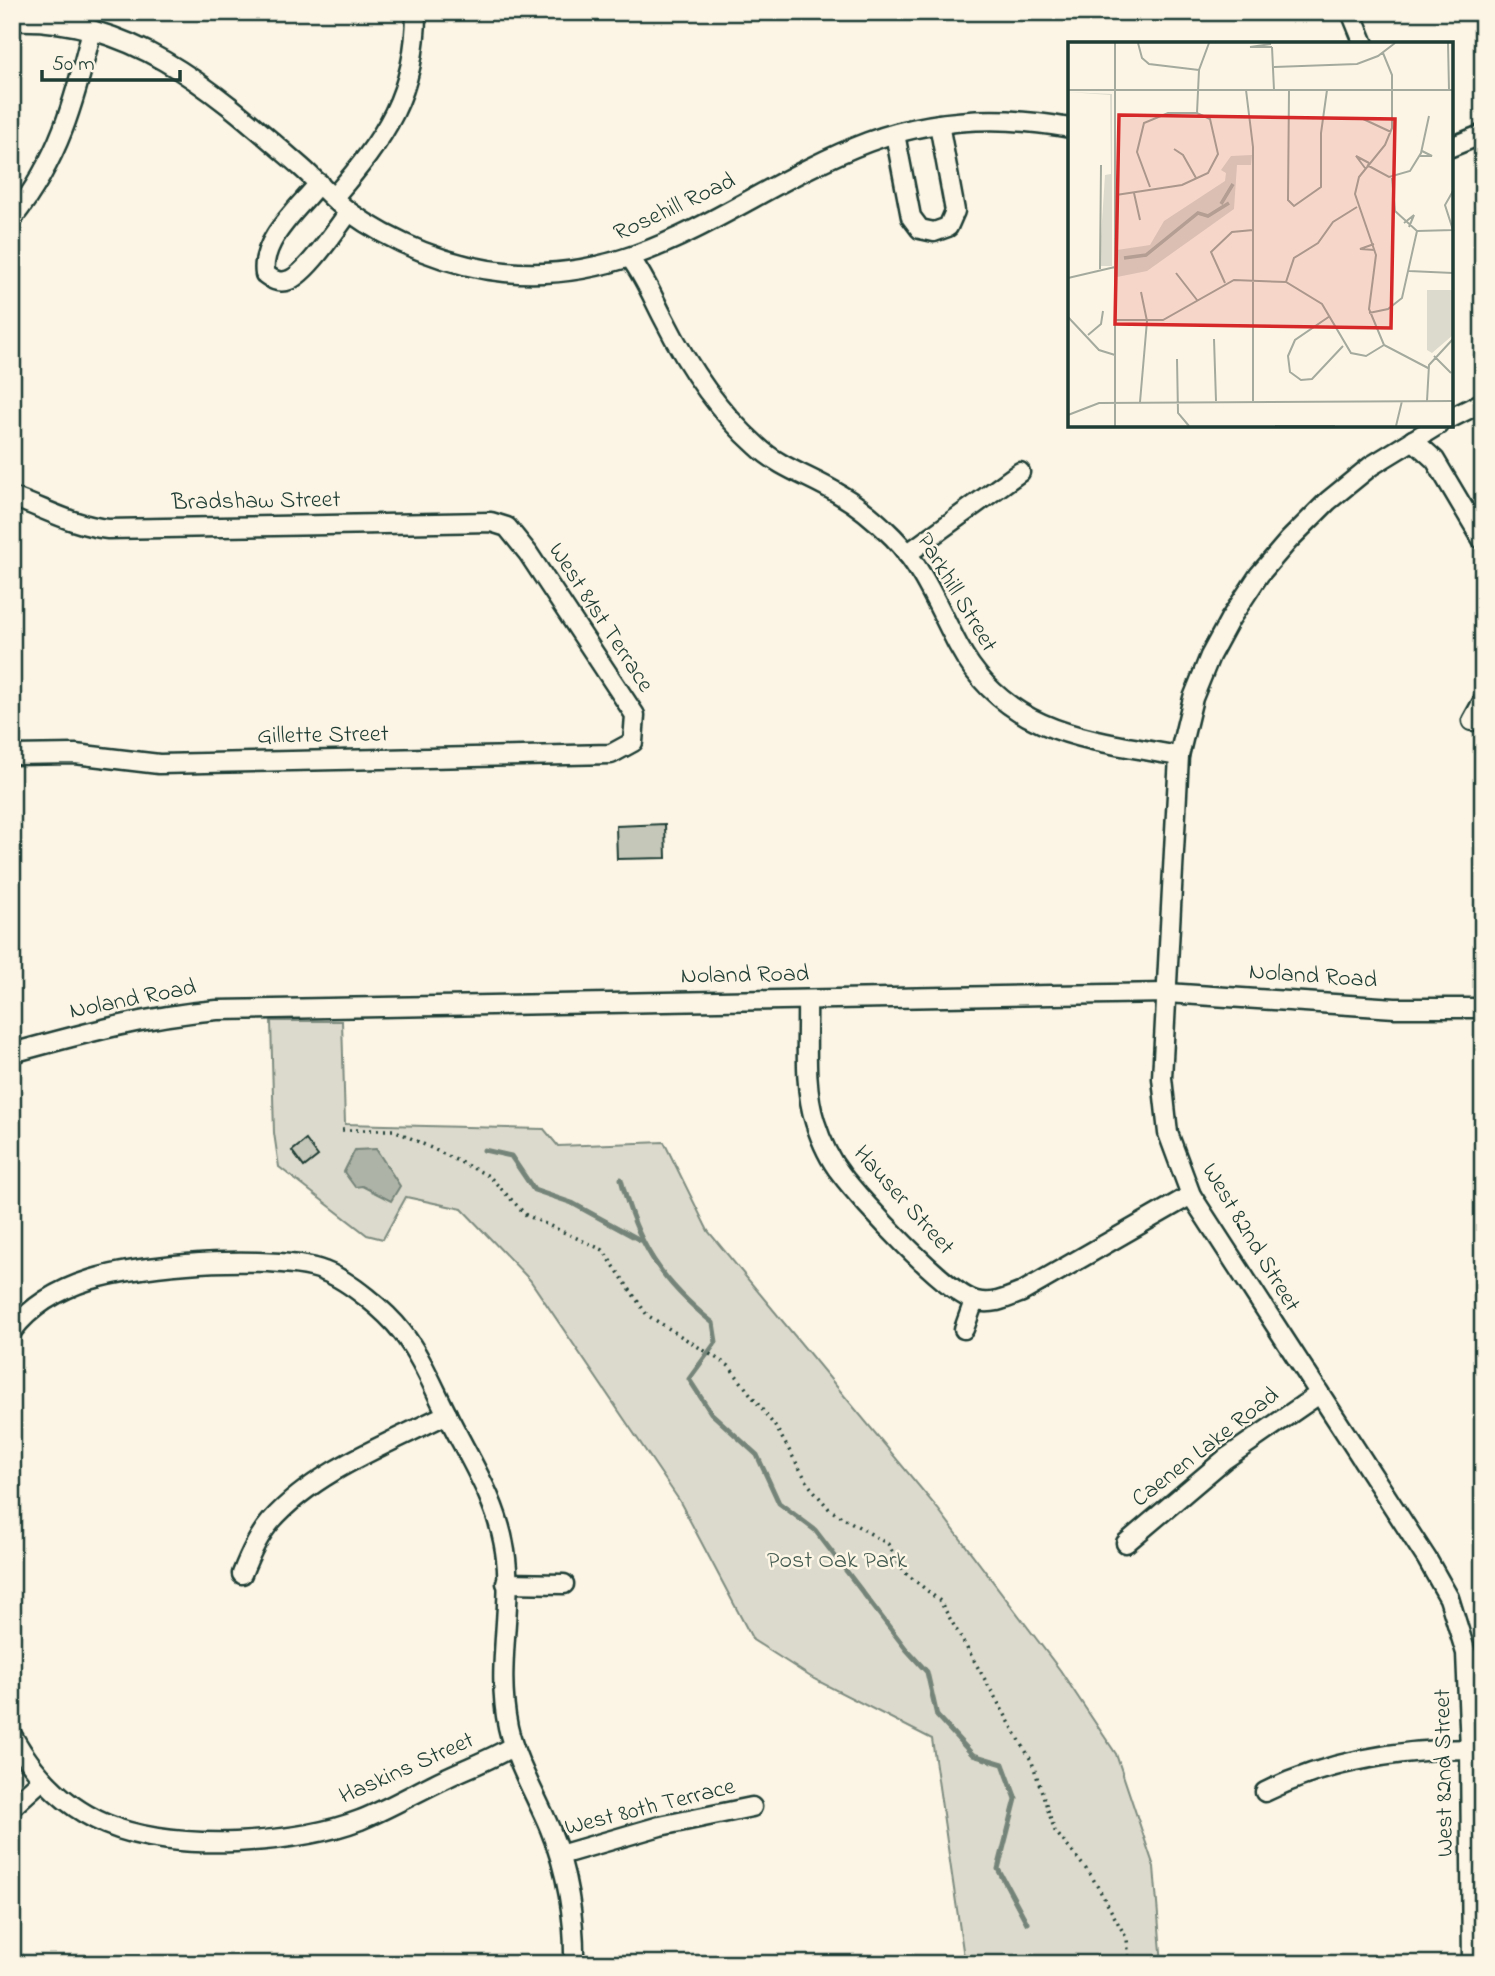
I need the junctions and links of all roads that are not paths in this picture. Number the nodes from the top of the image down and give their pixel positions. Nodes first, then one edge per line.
1 (416, 12) edge
2 (1351, 12) edge
3 (12, 21) edge
4 (92, 30) junction
5 (1363, 42) edge
6 (939, 124) junction
7 (1068, 128) edge
8 (895, 134) junction
9 (1483, 134) edge
10 (1453, 146) edge
11 (319, 183) junction
12 (333, 198) junction
13 (349, 212) junction
14 (12, 219) edge
15 (631, 259) junction
16 (1483, 402) edge
17 (1453, 417) edge
18 (1435, 427) edge
19 (1413, 440) junction
20 (1020, 472) dead end
21 (12, 497) edge
22 (507, 527) joint
23 (1483, 541) edge
24 (907, 554) junction
25 (1483, 701) edge
26 (1472, 721) dead end
27 (632, 742) joint
28 (12, 755) edge
29 (1179, 756) junction
30 (1167, 993) junction
31 (807, 1000) junction
32 (1483, 1008) edge
33 (12, 1053) edge
34 (1191, 1195) junction
35 (974, 1301) junction
36 (964, 1329) dead end
37 (12, 1331) edge
38 (1319, 1394) junction
39 (446, 1414) junction
40 (1126, 1543) dead end
41 (242, 1574) dead end
42 (506, 1583) junction
43 (564, 1584) dead end
44 (12, 1735) edge
45 (513, 1746) junction
46 (1477, 1749) edge
47 (43, 1780) junction
48 (1265, 1791) dead end
49 (12, 1807) edge
50 (752, 1807) dead end
51 (560, 1855) junction
52 (574, 1964) edge
53 (1472, 1964) edge

1 - 12 street
2 - 5 street
3 - 4 street, Rosehill Road
4 - 11 street, Rosehill Road
4 - 14 street
6 - 7 street, Rosehill Road
6 - 8 street, Rosehill Road
6 - 8 street
8 - 15 street, Rosehill Road
9 - 10 street
11 - 12 street, Rosehill Road
11 - 13 street
12 - 13 street, Rosehill Road
13 - 15 street, Rosehill Road
15 - 24 street, Parkhill Street
16 - 17 street
18 - 19 street, West 82nd Street
19 - 23 street
19 - 29 street, West 82nd Street
20 - 24 street
21 - 22 street, Bradshaw Street
22 - 27 street, West 81st Terrace
24 - 29 street, Parkhill Street
25 - 26 street
27 - 28 street, Gillette Street
29 - 30 street, West 82nd Street
30 - 31 street, Noland Road
30 - 32 street, Noland Road
30 - 34 street, West 82nd Street
31 - 33 street, Noland Road
31 - 35 street, Hauser Street
34 - 35 street
34 - 38 street, West 82nd Street
35 - 36 street
37 - 39 street
38 - 40 street, Caenen Lake Road
38 - 46 street, West 82nd Street
39 - 41 street
39 - 42 street, West 80th Terrace
42 - 43 street
42 - 45 street, West 80th Terrace
44 - 47 street, Haskins Street
45 - 47 street, Haskins Street
45 - 51 street, West 80th Terrace
46 - 48 street
46 - 53 street, West 82nd Street
47 - 49 street
50 - 51 street, West 80th Terrace
51 - 52 street, West 80th Terrace

